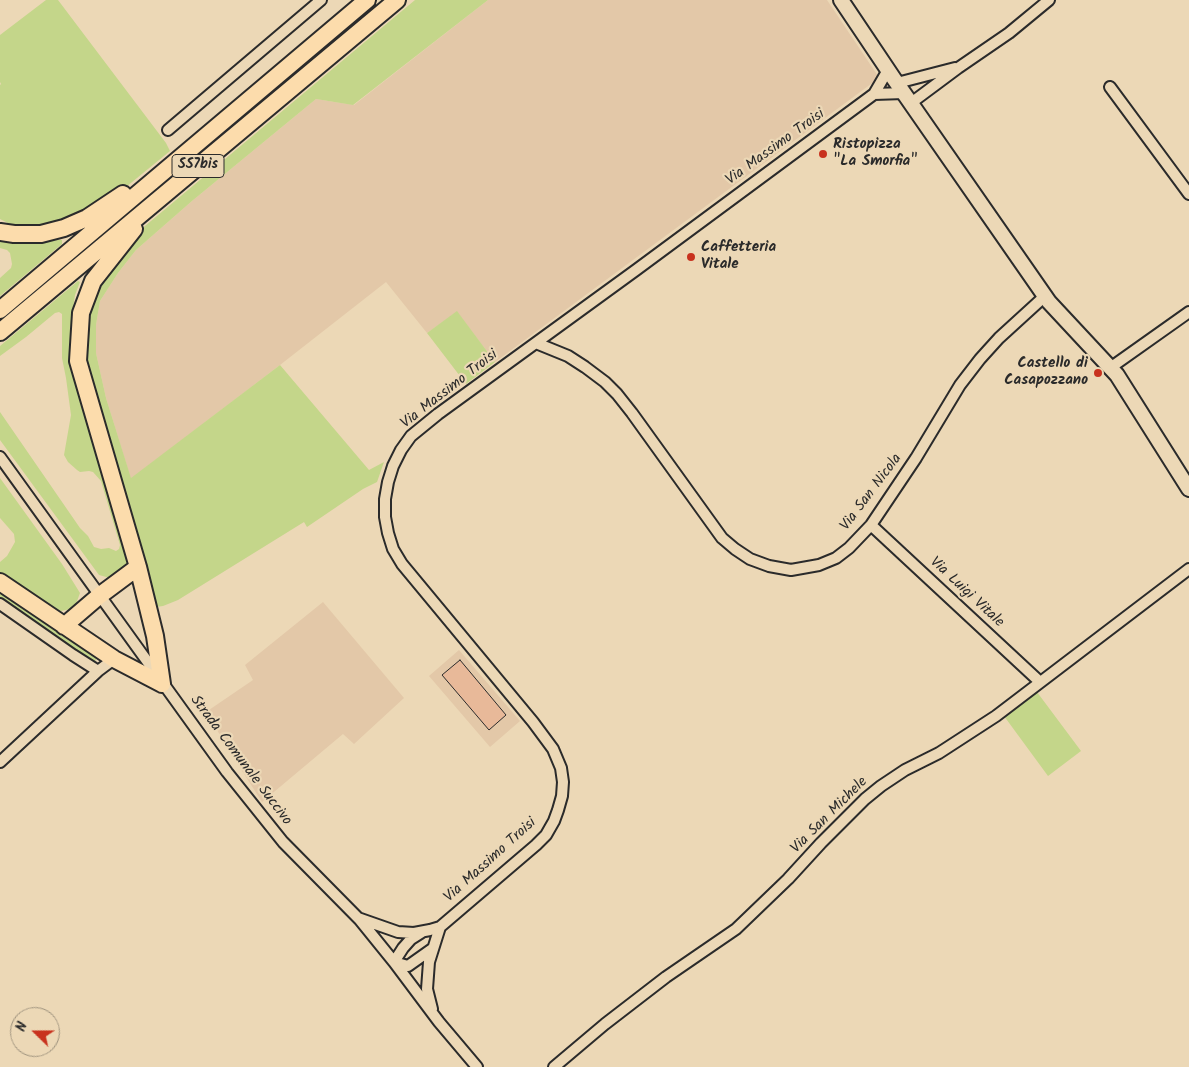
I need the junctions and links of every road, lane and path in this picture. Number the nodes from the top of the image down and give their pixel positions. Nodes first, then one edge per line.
1 (321, 0) edge
2 (367, 0) edge
3 (397, 0) edge
4 (841, 0) edge
5 (1049, 0) edge
6 (958, 68) junction
7 (888, 70) junction
8 (1110, 87) dead end
9 (904, 93) junction
10 (874, 94) junction
11 (168, 130) dead end
12 (166, 169) junction
13 (1189, 194) edge
14 (155, 202) junction
15 (0, 232) edge
16 (1045, 296) junction
17 (0, 310) edge
18 (1189, 312) edge
19 (0, 332) edge
20 (536, 343) junction
21 (1110, 368) junction
22 (0, 457) edge
23 (1189, 489) edge
24 (871, 525) junction
25 (138, 567) junction
26 (1189, 569) edge
27 (0, 582) edge
28 (99, 596) junction
29 (0, 604) edge
30 (64, 626) junction
31 (114, 659) junction
32 (98, 671) junction
33 (1040, 682) junction
34 (162, 684) junction
35 (0, 762) edge
36 (358, 918) junction
37 (440, 927) junction
38 (423, 932) junction
39 (433, 948) junction
40 (394, 962) junction
41 (433, 1015) junction
42 (477, 1067) edge
43 (554, 1067) edge

1 - 11 street
2 - 12 highway, SS7bis
3 - 14 highway, SS7bis
4 - 7 main road
5 - 6 street
6 - 9 street
6 - 9 street
7 - 9 main road
7 - 10 street, Via Massimo Troisi
8 - 13 street
9 - 10 street
9 - 16 main road
10 - 20 street, Via Massimo Troisi
12 - 15 highway
12 - 17 highway, SS7bis
14 - 19 highway, SS7bis
14 - 25 highway
16 - 21 main road
16 - 24 street, Via San Nicola
18 - 21 street
20 - 24 street, Via San Nicola
20 - 37 street, Via Massimo Troisi
21 - 23 main road
22 - 28 street, Strada Comunale Succivo
24 - 33 street, Via Luigi Vitale
25 - 28 highway
25 - 34 highway
26 - 33 street, Via San Michele
27 - 30 highway
28 - 30 highway
28 - 34 street, Strada Comunale Succivo
29 - 32 street
30 - 31 highway
31 - 32 street
31 - 34 highway
32 - 35 street
33 - 43 street, Via San Michele
34 - 36 street, Strada Comunale Succivo
36 - 38 street, Via Massimo Troisi
36 - 40 street, Strada Comunale Succivo
37 - 38 street, Via Massimo Troisi
37 - 39 street
38 - 40 street, Via Massimo Troisi
39 - 40 street
39 - 41 street
40 - 41 street, Strada Comunale Succivo
41 - 42 street, Strada Comunale Succivo

